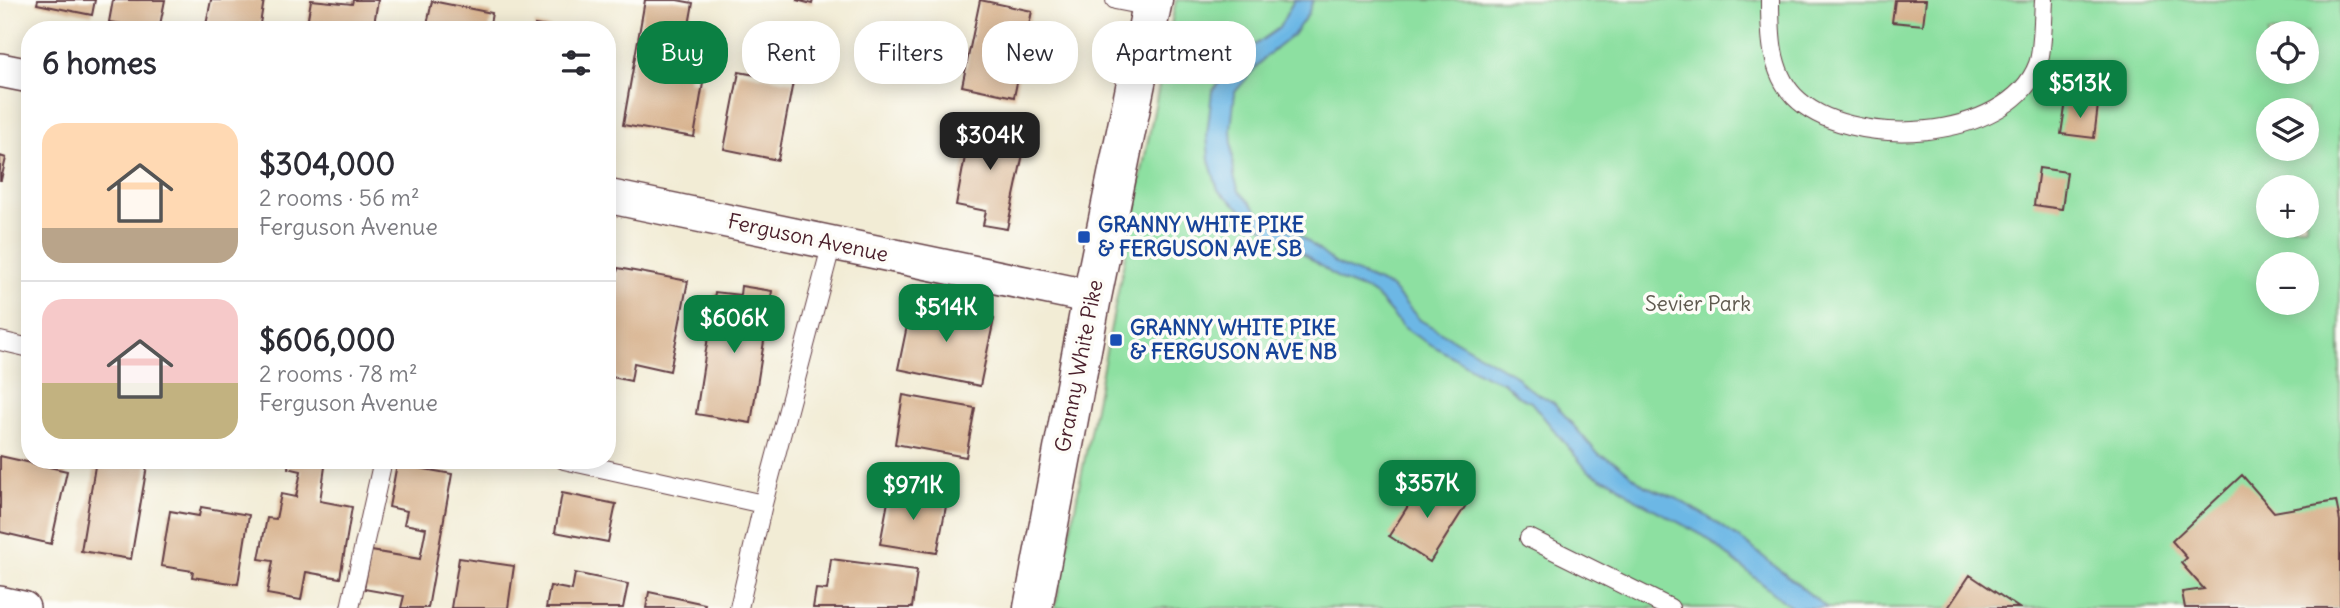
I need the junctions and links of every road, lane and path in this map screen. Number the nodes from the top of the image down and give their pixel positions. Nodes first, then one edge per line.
1 (1770, 0) edge
2 (2044, 0) edge
3 (1140, 2) edge
4 (0, 70) edge
5 (21, 74) edge
6 (616, 199) edge
7 (832, 243) junction
8 (1092, 297) junction
9 (0, 341) edge
10 (21, 346) edge
11 (381, 469) edge
12 (605, 469) edge
13 (763, 504) junction
14 (1529, 538) dead end
15 (0, 603) edge
16 (23, 608) edge
17 (350, 608) edge
18 (739, 608) edge
19 (1033, 608) edge
20 (1670, 608) edge

1 - 2 lane
3 - 8 main road, Granny White Pike
4 - 5 street
6 - 7 street, Ferguson Avenue
7 - 8 street, Ferguson Avenue
7 - 13 lane
8 - 19 main road, Granny White Pike
9 - 10 lane
11 - 17 lane
12 - 13 lane
13 - 18 lane
14 - 20 lane
15 - 16 street

